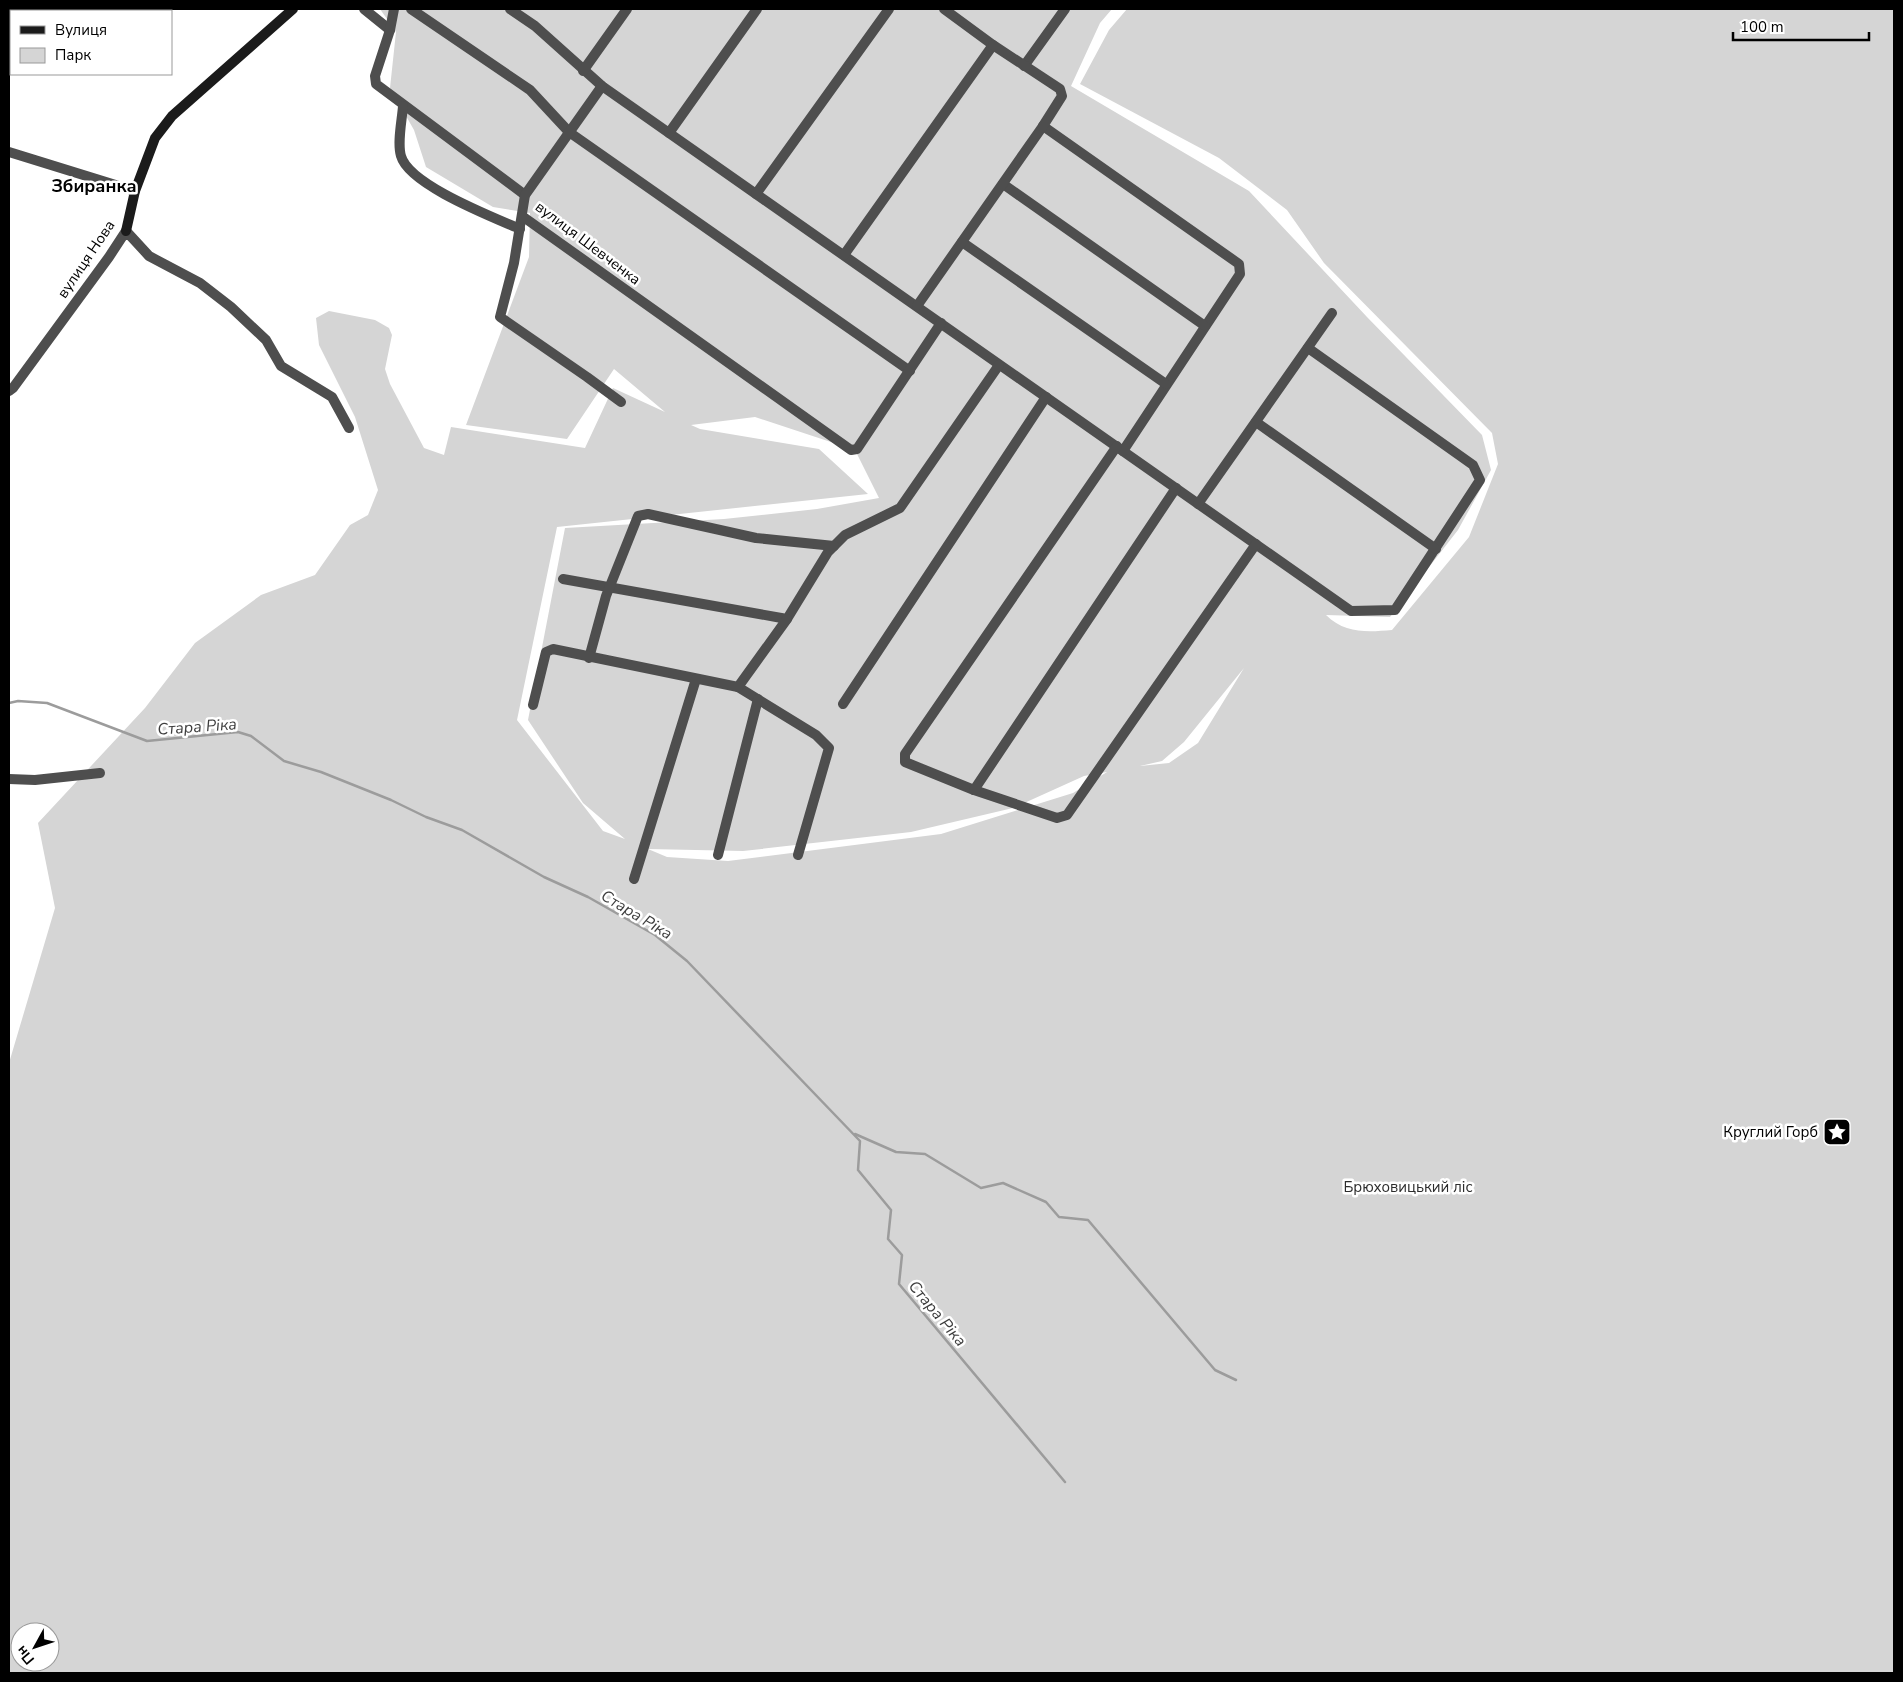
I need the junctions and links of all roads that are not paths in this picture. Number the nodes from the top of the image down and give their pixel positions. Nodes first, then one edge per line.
1 (294, 9) edge
2 (364, 9) edge
3 (394, 9) edge
4 (411, 9) edge
5 (627, 9) edge
6 (758, 9) edge
7 (889, 9) edge
8 (944, 9) edge
9 (962, 9) edge
10 (1065, 9) edge
11 (513, 10) edge
12 (955, 18) junction
13 (390, 30) junction
14 (993, 46) junction
15 (1024, 66) junction
16 (583, 70) junction
17 (602, 86) junction
18 (403, 106) junction
19 (1043, 126) junction
20 (569, 132) junction
21 (669, 133) junction
22 (9, 152) edge
23 (1003, 184) junction
24 (135, 191) junction
25 (756, 194) junction
26 (525, 195) junction
27 (522, 216) junction
28 (520, 230) junction
29 (126, 231) junction
30 (962, 242) junction
31 (844, 255) junction
32 (917, 306) junction
33 (1332, 313) dead end
34 (941, 323) junction
35 (1205, 326) junction
36 (1308, 348) junction
37 (999, 365) junction
38 (910, 371) junction
39 (1166, 384) junction
40 (9, 391) edge
41 (1046, 397) junction
42 (621, 402) dead end
43 (1256, 422) junction
44 (349, 428) dead end
45 (1120, 448) junction
46 (1176, 488) junction
47 (1198, 504) junction
48 (1256, 544) junction
49 (834, 546) junction
50 (1436, 549) junction
51 (563, 579) dead end
52 (610, 587) junction
53 (787, 619) junction
54 (590, 658) junction
55 (696, 679) junction
56 (738, 687) junction
57 (758, 699) junction
58 (842, 704) dead end
59 (533, 705) dead end
60 (100, 773) dead end
61 (9, 778) edge
62 (974, 790) junction
63 (718, 855) dead end
64 (798, 855) dead end
65 (634, 879) dead end

1 - 24 street, вулиця Нова
2 - 13 street
3 - 13 street
4 - 20 street
5 - 16 street
6 - 21 street
7 - 25 street
8 - 12 street
9 - 12 street
10 - 15 street
11 - 16 street
12 - 14 street
13 - 18 street, вулиця Шевченка
14 - 15 street
14 - 31 street
15 - 19 street
16 - 17 street
17 - 20 street
17 - 21 street
18 - 26 street, вулиця Шевченка
18 - 28 street
19 - 23 street
19 - 35 street
20 - 26 street
20 - 38 street
21 - 25 street
22 - 24 street
23 - 30 street
23 - 35 street
24 - 29 street, вулиця Нова
25 - 31 street
26 - 27 street, вулиця Шевченка
27 - 28 street
27 - 38 street, вулиця Шевченка
28 - 42 street
29 - 40 street, вулиця Нова
29 - 44 street
30 - 32 street
30 - 39 street
31 - 32 street
32 - 34 street
33 - 36 street
34 - 37 street
34 - 38 street
35 - 39 street
36 - 43 street
36 - 50 street
37 - 41 street
37 - 49 street
39 - 45 street
41 - 45 street
41 - 58 street
43 - 47 street
43 - 50 street
45 - 46 street
45 - 62 street
46 - 47 street
46 - 62 street
47 - 48 street
48 - 50 street
48 - 62 street
49 - 52 street
49 - 53 street
51 - 52 street
52 - 53 street
52 - 54 street
53 - 56 street
54 - 55 street
54 - 59 street
55 - 56 street
55 - 65 street
56 - 57 street
57 - 63 street
57 - 64 street
60 - 61 street

